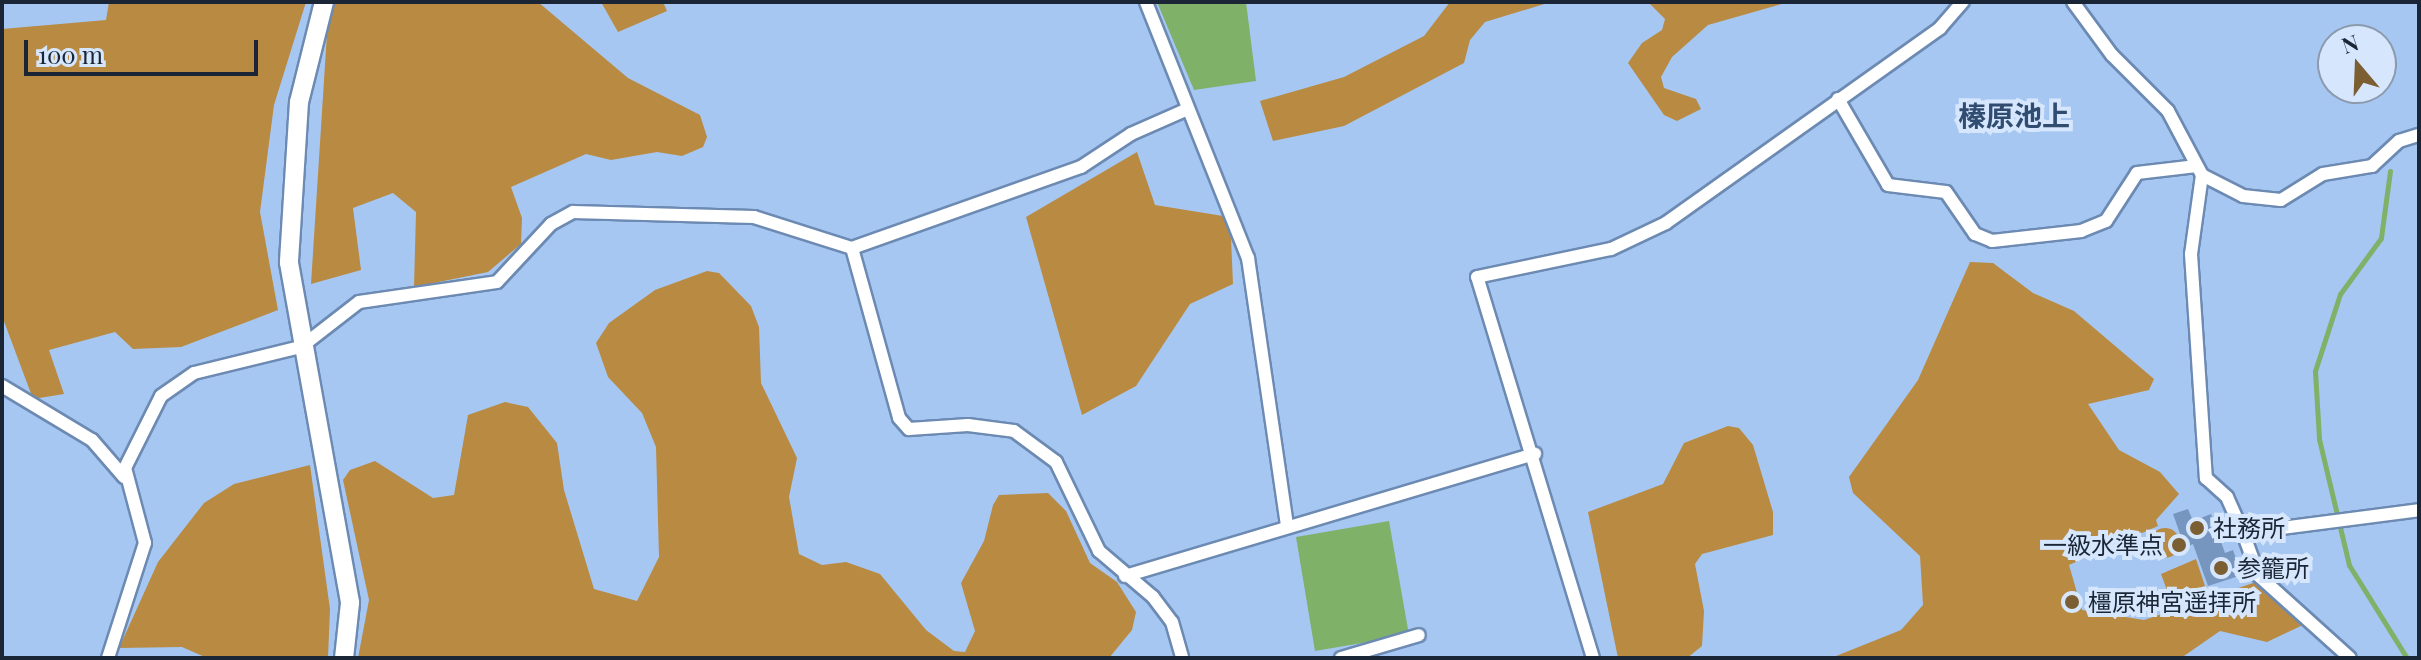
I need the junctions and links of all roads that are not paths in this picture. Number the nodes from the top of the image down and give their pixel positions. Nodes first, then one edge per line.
1 (324, 2) edge
2 (1146, 2) edge
3 (1963, 2) edge
4 (2073, 2) edge
5 (1838, 99) junction
6 (1188, 109) junction
7 (2419, 135) edge
8 (2200, 170) junction
9 (852, 248) junction
10 (301, 347) junction
11 (2, 386) edge
12 (1535, 454) junction
13 (124, 477) junction
14 (2419, 510) edge
15 (1287, 526) junction
16 (2243, 533) junction
17 (1125, 576) junction
18 (1419, 635) dead end
19 (108, 658) edge
20 (344, 658) edge
21 (1182, 658) edge
22 (1341, 658) edge
23 (1593, 658) edge
24 (2350, 658) edge

1 - 10 street
2 - 6 street
3 - 5 street
4 - 8 street
5 - 8 street
5 - 12 street
6 - 9 street
6 - 15 street
7 - 8 street
8 - 16 street
9 - 10 street
9 - 17 street
10 - 13 street
10 - 20 street
11 - 13 street
12 - 15 street
12 - 23 street
13 - 19 street
14 - 16 street
15 - 17 street
16 - 24 street
17 - 21 street
18 - 22 street

